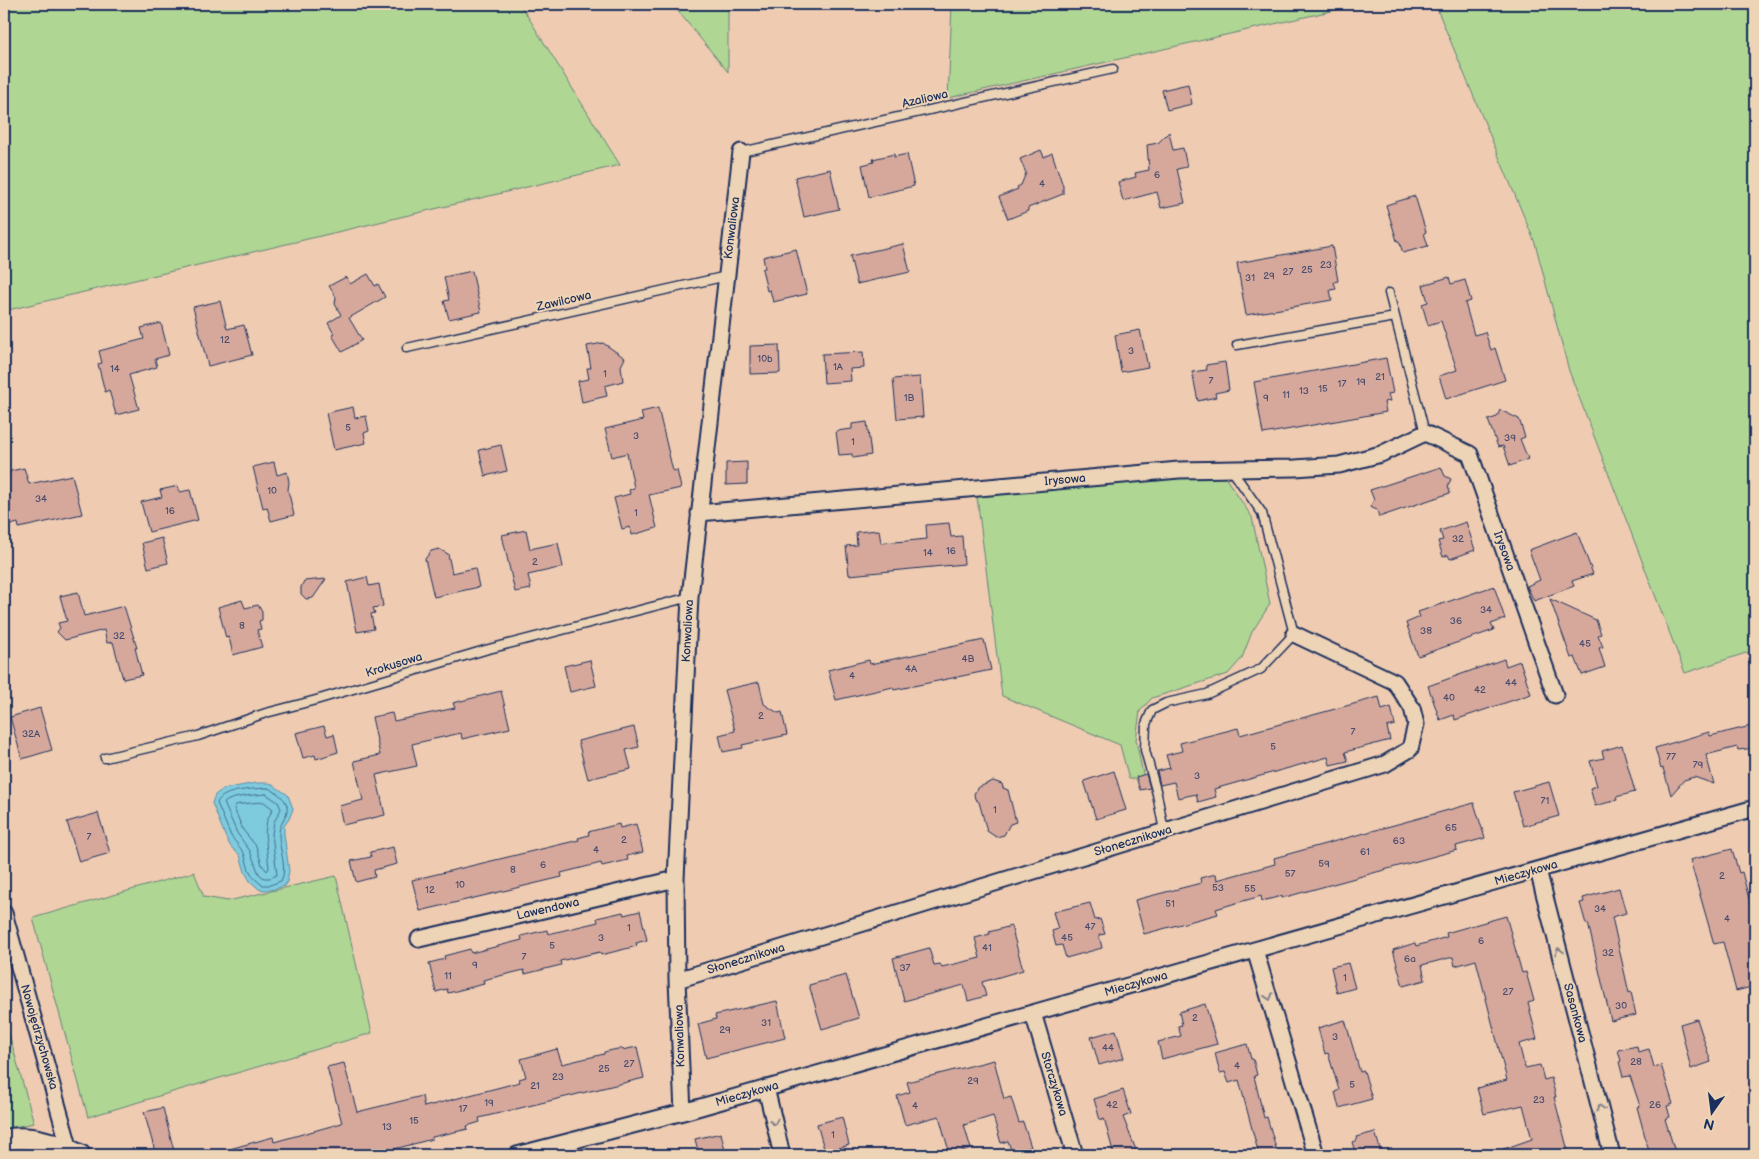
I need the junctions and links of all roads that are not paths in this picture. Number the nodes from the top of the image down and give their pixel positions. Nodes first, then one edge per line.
1 (1113, 69) dead end
2 (741, 152) joint
3 (726, 276) junction
4 (1389, 293) dead end
5 (1395, 318) junction
6 (1237, 345) dead end
7 (407, 348) dead end
8 (1425, 433) junction
9 (1231, 469) junction
10 (699, 514) junction
11 (690, 597) junction
12 (1294, 634) junction
13 (1555, 695) dead end
14 (105, 758) dead end
15 (1755, 808) edge
16 (1164, 831) junction
17 (1538, 870) junction
18 (676, 879) junction
19 (4, 913) edge
20 (420, 939) dead end
21 (1255, 950) junction
22 (677, 980) junction
23 (1033, 1013) junction
24 (766, 1088) junction
25 (683, 1112) junction
26 (4, 1140) edge
27 (550, 1151) edge
28 (75, 1153) edge
29 (517, 1155) edge
30 (782, 1155) edge
31 (1076, 1155) edge
32 (1316, 1155) edge
33 (1612, 1155) edge

1 - 2 lane, Azaliowa
2 - 3 street, Konwaliowa
3 - 7 lane, Zawilcowa
3 - 10 street, Konwaliowa
4 - 5 lane
5 - 6 lane
5 - 8 lane
8 - 9 street, Irysowa
8 - 13 street, Irysowa
9 - 10 street, Irysowa
9 - 12 lane
10 - 11 street, Konwaliowa
11 - 14 lane, Krokusowa
11 - 18 street, Konwaliowa
12 - 16 lane
12 - 16 street, Słonecznikowa
15 - 17 street, Mieczykowa
16 - 22 street, Słonecznikowa
17 - 21 street, Mieczykowa
33 -> 17 street, Sasankowa
18 - 20 street, Lawendowa
18 - 22 street, Konwaliowa
19 - 28 street, Nowojędrzychowska
21 - 23 street, Mieczykowa
21 -> 32 street
22 - 25 street, Konwaliowa
23 - 24 street, Mieczykowa
23 - 31 street, Storczykowa
24 - 25 street, Mieczykowa
24 -> 30 street
25 - 27 street, Mieczykowa
26 - 28 street
27 - 29 street, Mieczykowa

